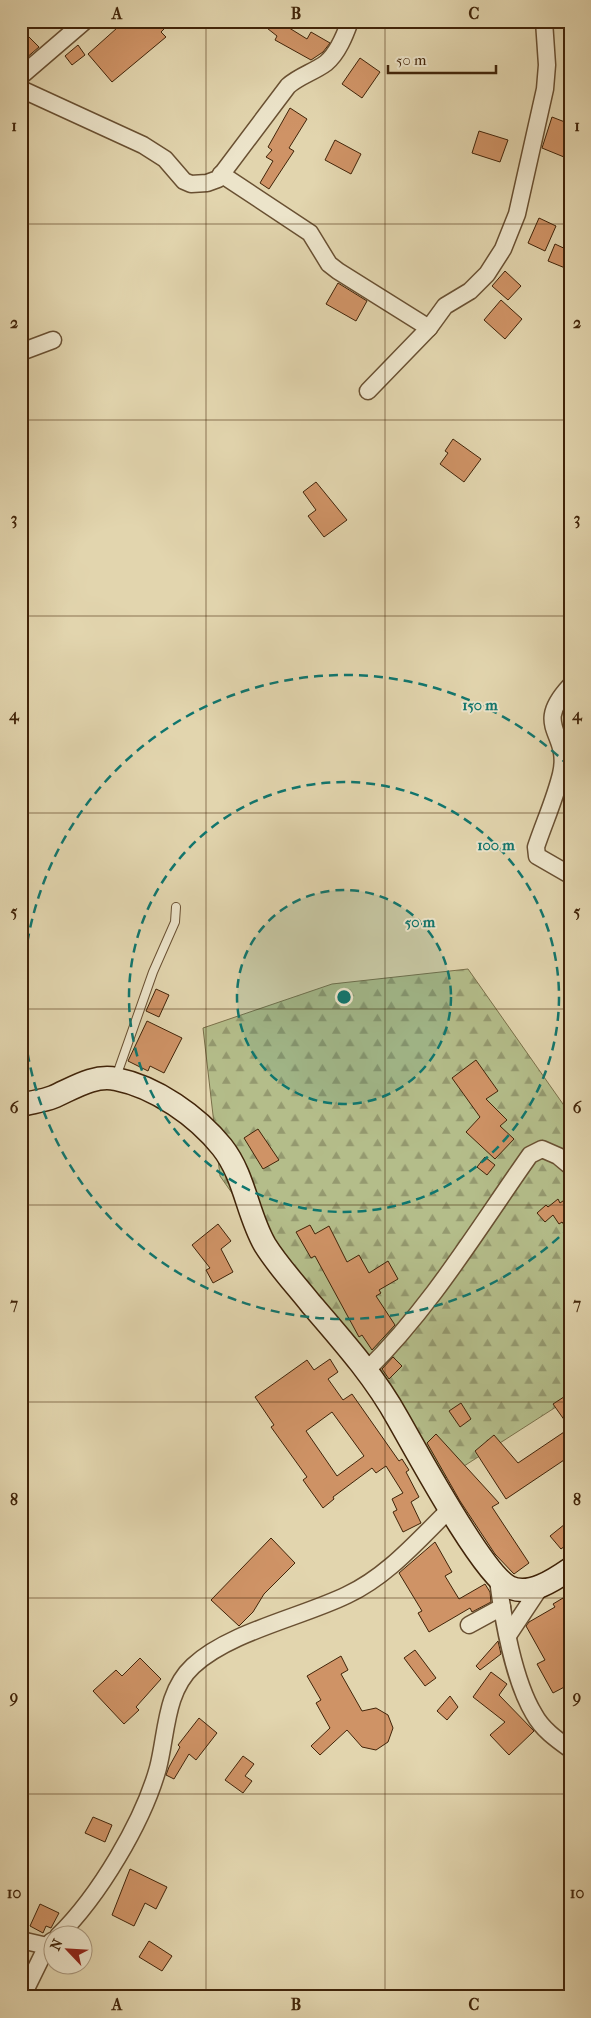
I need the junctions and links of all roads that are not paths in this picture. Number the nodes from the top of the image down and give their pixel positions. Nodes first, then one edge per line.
1 (85, 21) edge
2 (350, 21) edge
3 (544, 21) edge
4 (21, 76) edge
5 (21, 89) edge
6 (221, 174) junction
7 (429, 328) junction
8 (53, 340) dead end
9 (21, 352) edge
10 (368, 392) dead end
11 (570, 686) edge
12 (570, 875) edge
13 (176, 907) dead end
14 (115, 1078) junction
15 (21, 1105) edge
16 (570, 1166) edge
17 (366, 1371) junction
18 (451, 1508) junction
19 (570, 1569) edge
20 (498, 1580) junction
21 (541, 1586) junction
22 (502, 1607) junction
23 (469, 1624) dead end
24 (509, 1634) junction
25 (570, 1749) edge
26 (66, 1926) edge
27 (21, 1940) edge
28 (42, 1941) edge
29 (42, 1961) edge
30 (22, 1997) edge

1 - 4 street
2 - 6 street
3 - 7 street
5 - 6 street
6 - 7 street
7 - 10 street
8 - 9 street
11 - 12 street
13 - 14 lane
14 - 15 main road
14 - 17 main road
16 - 17 street
17 - 18 main road
18 - 20 main road
18 - 26 street
19 - 21 main road
20 - 21 main road
20 - 22 street
21 - 24 street
22 - 23 street
22 - 24 street
24 - 25 street
27 - 28 street
29 - 30 street

